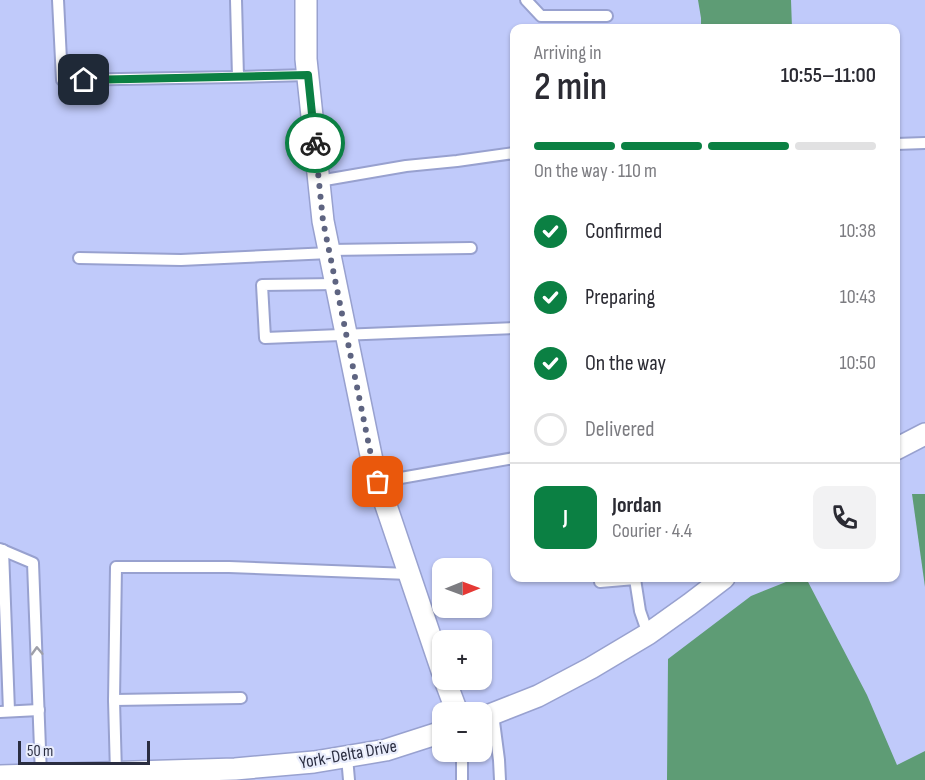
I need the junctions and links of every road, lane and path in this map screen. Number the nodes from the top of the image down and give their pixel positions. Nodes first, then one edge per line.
1 (58, 0) edge
2 (236, 0) edge
3 (306, 0) edge
4 (526, 0) edge
5 (608, 16) dead end
6 (308, 75) junction
7 (238, 77) junction
8 (925, 143) edge
9 (900, 144) edge
10 (510, 154) edge
11 (319, 181) junction
12 (471, 248) dead end
13 (329, 252) junction
14 (79, 258) dead end
15 (336, 284) junction
16 (510, 328) edge
17 (346, 335) junction
18 (925, 434) edge
19 (900, 446) edge
20 (510, 459) edge
21 (378, 482) junction
22 (2, 550) edge
23 (409, 574) junction
24 (635, 582) edge
25 (719, 582) edge
26 (648, 634) junction
27 (432, 642) edge
28 (241, 698) dead end
29 (114, 700) junction
30 (39, 710) junction
31 (4, 711) edge
32 (492, 714) edge
33 (492, 734) edge
34 (432, 735) edge
35 (347, 757) junction
36 (462, 762) edge
37 (245, 774) edge
38 (41, 775) junction
39 (103, 775) edge
40 (0, 776) edge
41 (166, 776) edge
42 (349, 780) edge
43 (462, 780) edge
44 (500, 780) edge

1 - 7 lane
2 - 7 lane
3 - 6 street
4 - 5 lane
6 - 7 lane
6 - 11 street
8 - 9 lane
10 - 11 lane
11 - 13 street
12 - 13 lane
13 - 14 lane
13 - 15 street
15 - 17 street
15 - 17 lane
16 - 17 lane
17 - 21 street
18 - 19 street
20 - 21 lane
21 - 23 street
30 -> 22 lane
22 - 31 lane
23 - 27 street
23 - 29 lane
24 - 26 lane
25 - 26 street
26 - 32 street
28 - 29 lane
29 - 39 lane
30 - 31 lane
30 - 38 lane
33 - 44 lane
34 - 35 street, York-Delta Drive
35 - 37 street, York-Delta Drive
35 - 42 lane
36 - 43 lane
37 - 41 street, York-Delta Drive
38 - 39 street, York-Delta Drive
38 - 40 street, York-Delta Drive
39 - 41 street, York-Delta Drive

